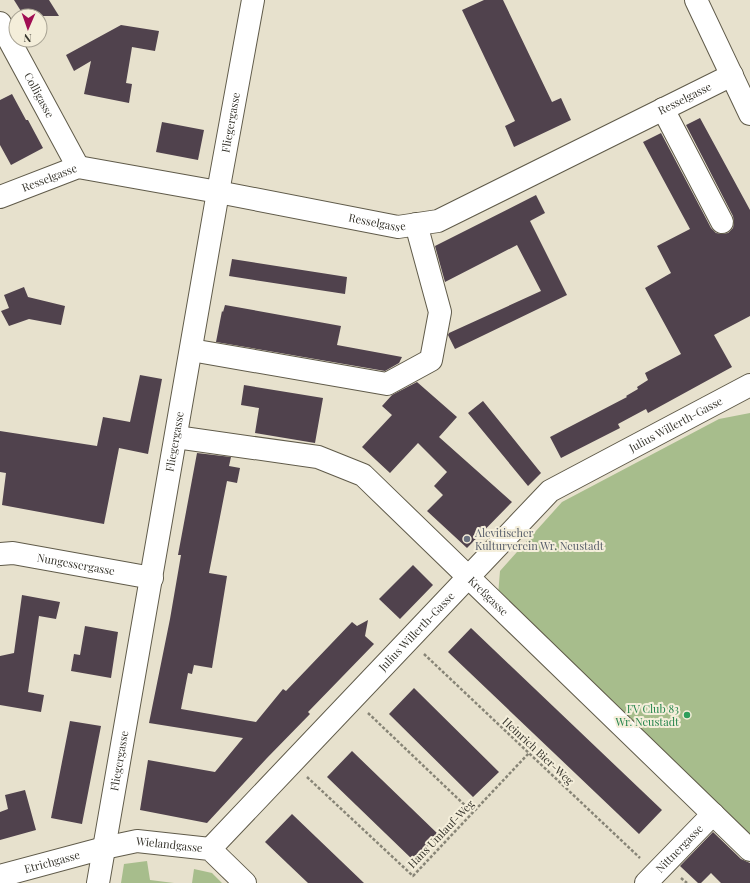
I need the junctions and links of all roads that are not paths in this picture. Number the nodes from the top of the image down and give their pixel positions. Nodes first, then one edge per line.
1 (253, 0) edge
2 (696, 0) edge
3 (0, 23) edge
4 (732, 75) junction
5 (663, 109) junction
6 (750, 114) edge
7 (78, 167) junction
8 (218, 192) junction
9 (0, 197) edge
10 (722, 222) dead end
11 (416, 224) junction
12 (191, 350) junction
13 (750, 385) edge
14 (176, 437) junction
15 (0, 554) edge
16 (152, 578) junction
17 (468, 578) junction
18 (713, 814) junction
19 (104, 848) junction
20 (210, 849) junction
21 (750, 850) edge
22 (0, 876) edge
23 (651, 878) edge
24 (98, 883) edge
25 (245, 883) edge

1 - 8 street, Fliegergasse
2 - 4 street
3 - 7 street, Colligasse
4 - 5 street, Resselgasse
4 - 6 street
5 - 10 street
5 - 11 street, Resselgasse
7 - 8 street, Resselgasse
7 - 9 street, Resselgasse
8 - 11 street, Resselgasse
8 - 12 street, Fliegergasse
11 - 12 street
12 - 14 street, Fliegergasse
13 - 17 street, Julius Willerth-Gasse
14 - 16 street, Fliegergasse
14 - 17 street, Kreßgasse
15 - 16 street, Nungessergasse
16 - 19 street, Fliegergasse
17 - 18 street, Kreßgasse
17 - 20 street, Julius Willerth-Gasse
18 - 21 street, Kreßgasse
18 - 23 street, Nittnergasse
19 - 20 street, Wielandgasse
19 - 22 street, Etrichgasse
19 - 24 street, Fliegergasse
20 - 25 street, Wielandgasse

